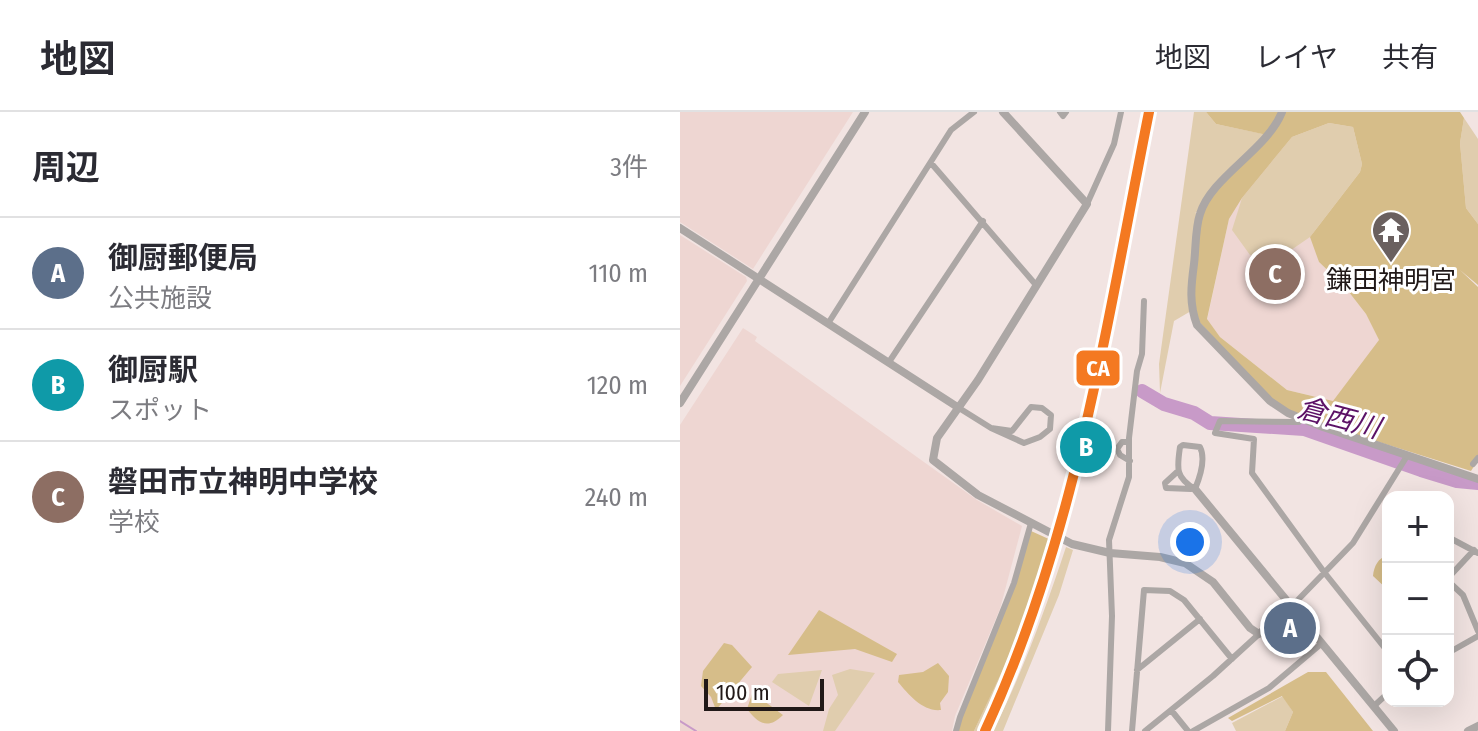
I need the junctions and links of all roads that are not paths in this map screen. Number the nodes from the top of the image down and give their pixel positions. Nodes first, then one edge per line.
1 (865, 112) edge
2 (974, 112) edge
3 (1003, 112) edge
4 (1060, 112) edge
5 (1066, 112) edge
6 (1121, 112) edge
7 (1282, 112) edge
8 (931, 163) junction
9 (1087, 204) junction
10 (983, 221) junction
11 (680, 228) edge
12 (759, 279) junction
13 (1036, 285) junction
14 (1144, 301) dead end
15 (829, 322) junction
16 (889, 362) junction
17 (680, 403) edge
18 (959, 408) junction
19 (1302, 419) junction
20 (991, 428) junction
21 (1129, 442) junction
22 (1407, 456) junction
23 (1130, 461) junction
24 (1177, 472) junction
25 (1478, 479) edge
26 (1195, 489) junction
27 (1379, 501) junction
28 (1382, 502) edge
29 (1031, 523) junction
30 (1454, 540) edge
31 (1476, 552) edge
32 (1113, 553) junction
33 (1324, 572) junction
34 (1454, 574) edge
35 (1454, 586) edge
36 (1292, 606) junction
37 (1200, 619) junction
38 (1259, 634) junction
39 (1478, 634) edge
40 (1321, 644) junction
41 (1382, 644) edge
42 (1454, 649) edge
43 (1232, 659) junction
44 (1137, 670) junction
45 (1382, 699) edge
46 (1374, 706) junction
47 (1171, 710) junction
48 (1478, 726) edge
49 (956, 731) edge
50 (1108, 731) edge
51 (1132, 731) edge
52 (1145, 731) edge
53 (1191, 731) edge
54 (1394, 731) edge
55 (1468, 731) edge

1 - 12 street
2 - 8 street
3 - 9 street
4 - 5 street
6 - 9 street
7 - 19 street
8 - 10 street
8 - 15 street
9 - 13 street
10 - 13 street
10 - 16 street
11 - 12 street
12 - 15 street
12 - 17 street
13 - 18 street
14 - 21 street
15 - 16 street
16 - 18 street
18 - 20 street
18 - 29 street
19 - 22 street
19 - 33 street
20 - 20 street
21 - 23 street
21 - 23 street
22 - 25 street
22 - 27 street
23 - 32 street
24 - 26 street
24 - 26 street
24 - 26 street
26 - 36 street
27 - 28 street
27 - 33 street
29 - 32 street
29 - 49 street
30 - 31 street
31 - 34 street
32 - 38 street
32 - 50 street
33 - 36 street
33 - 41 street
35 - 39 street
36 - 38 street
36 - 40 street
37 - 43 street
37 - 44 street
37 - 44 street
38 - 43 street
39 - 42 street
40 - 46 street
40 - 53 street
43 - 47 street
44 - 51 street
45 - 46 street
46 - 54 street
47 - 52 street
47 - 53 street
48 - 55 street

